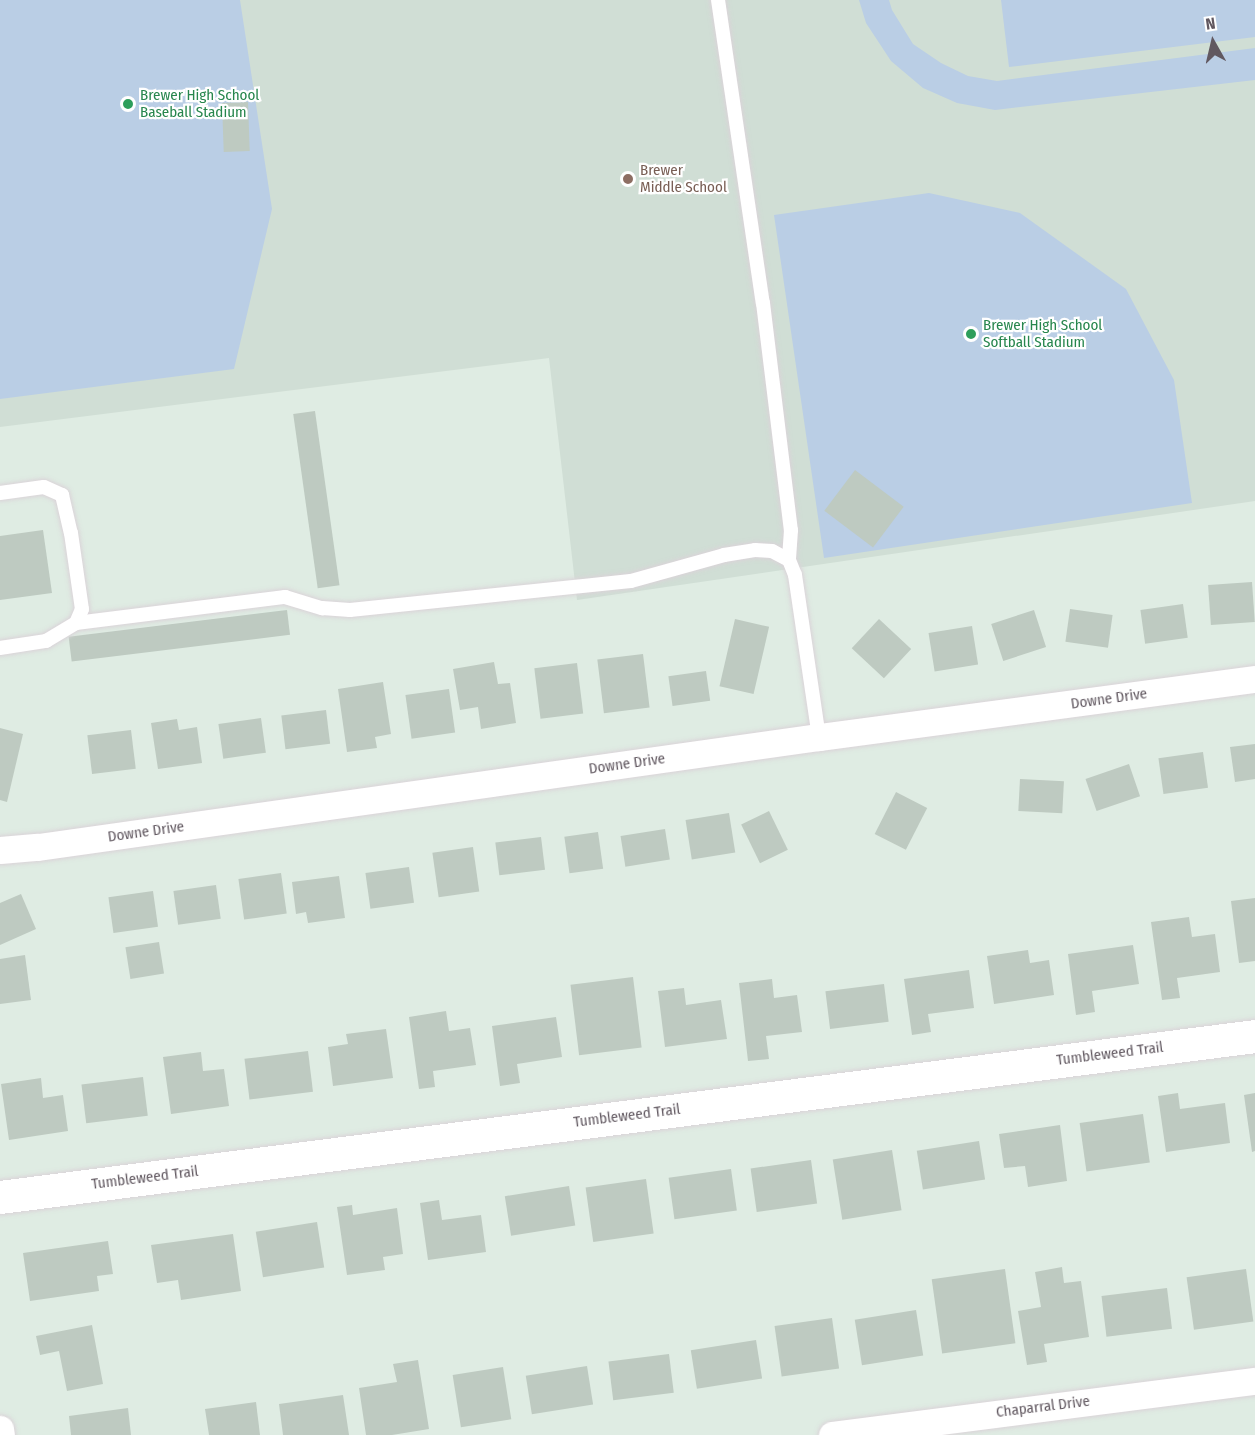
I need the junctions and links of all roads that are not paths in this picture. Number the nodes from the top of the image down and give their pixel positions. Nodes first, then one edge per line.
1 (718, 0) edge
2 (0, 493) edge
3 (789, 560) junction
4 (76, 623) junction
5 (0, 648) edge
6 (1255, 679) edge
7 (819, 737) junction
8 (0, 850) edge
9 (1255, 1036) edge
10 (0, 1197) edge
11 (1255, 1381) edge
12 (0, 1429) edge
13 (1, 1435) edge
14 (832, 1435) edge

1 - 3 lane
2 - 4 lane
3 - 4 lane
3 - 7 lane
4 - 5 lane
6 - 7 street, Downe Drive
7 - 8 street, Downe Drive
9 - 10 street, Tumbleweed Trail
11 - 14 street, Chaparral Drive
12 - 13 street

